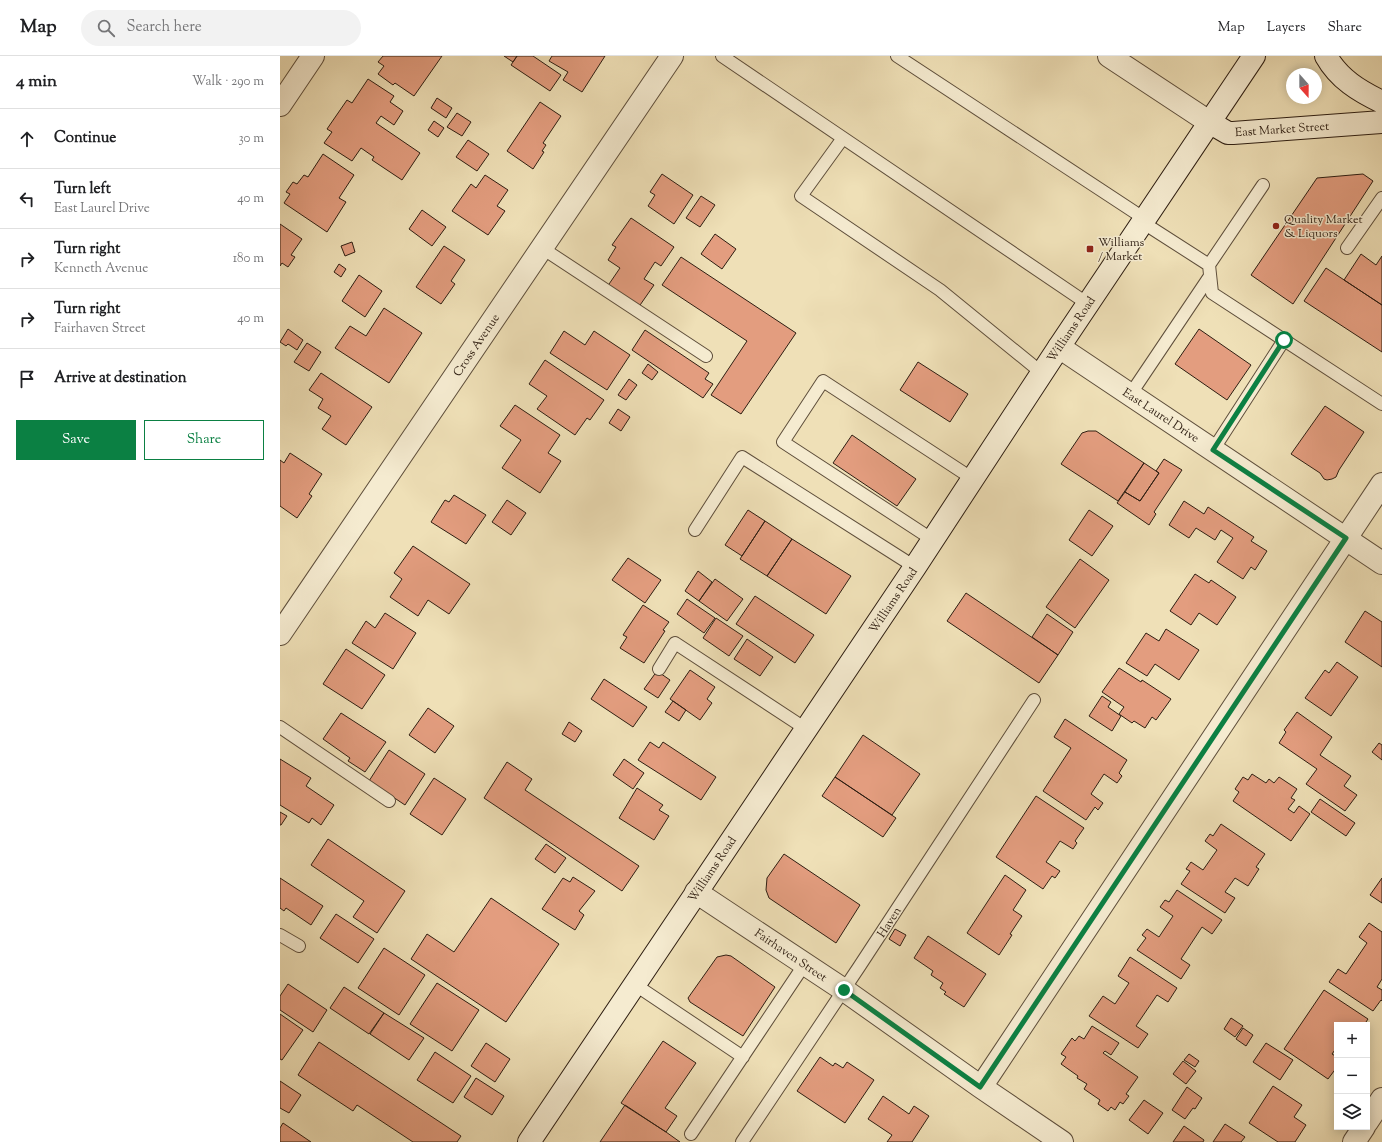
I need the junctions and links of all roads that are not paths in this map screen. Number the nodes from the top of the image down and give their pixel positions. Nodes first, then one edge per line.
1 (313, 56) edge
2 (672, 56) edge
3 (722, 56) edge
4 (897, 56) edge
5 (1109, 56) edge
6 (1254, 56) edge
7 (1326, 56) edge
8 (1382, 102) edge
9 (280, 105) edge
10 (1209, 122) junction
11 (1382, 122) edge
12 (843, 138) junction
13 (1263, 185) dead end
14 (1382, 198) edge
15 (1144, 220) junction
16 (542, 248) junction
17 (1347, 248) dead end
18 (1210, 270) junction
19 (1088, 304) junction
20 (1284, 340) junction
21 (1059, 347) junction
22 (706, 356) dead end
23 (1042, 373) junction
24 (1130, 395) junction
25 (1382, 404) edge
26 (1213, 450) junction
27 (973, 478) junction
28 (1382, 484) edge
29 (696, 530) dead end
30 (1346, 538) junction
31 (933, 540) junction
32 (1382, 562) edge
33 (915, 567) junction
34 (280, 634) edge
35 (659, 669) dead end
36 (1034, 700) dead end
37 (280, 727) edge
38 (806, 729) junction
39 (389, 801) dead end
40 (696, 892) junction
41 (280, 935) edge
42 (299, 946) dead end
43 (804, 965) junction
44 (634, 984) junction
45 (844, 990) junction
46 (743, 1057) junction
47 (980, 1087) junction
48 (1382, 1100) edge
49 (1370, 1118) edge
50 (1362, 1130) edge
51 (691, 1134) dead end
52 (529, 1142) edge
53 (742, 1142) edge
54 (1062, 1142) edge
55 (1354, 1142) edge

1 - 9 street
2 - 16 street, Cross Avenue
3 - 12 lane
4 - 15 lane
5 - 10 street, East Market Street
6 - 10 street, Williams Road
7 - 8 street
10 - 11 street, East Market Street
10 - 15 street, Williams Road
12 - 19 lane
12 - 23 lane
13 - 18 lane
14 - 17 lane
15 - 18 lane
15 - 19 street, Williams Road
16 - 22 lane
16 - 34 street, Cross Avenue
18 - 20 lane
18 - 24 lane
19 - 21 street, Williams Road
20 - 25 lane
20 - 26 lane
21 - 23 street, Williams Road
21 - 24 street, East Laurel Drive
23 - 27 street, Williams Road
24 - 26 street, East Laurel Drive
26 - 30 street, East Laurel Drive
27 - 31 street, Williams Road
27 - 31 lane
28 - 30 street
29 - 33 lane
30 - 32 street, East Laurel Drive
30 - 47 street
31 - 33 street, Williams Road
33 - 38 street, Williams Road
35 - 38 lane
36 - 45 lane, Haven
37 - 39 lane
38 - 40 street, Williams Road
40 - 43 street, Fairhaven Street
40 - 44 street, Williams Road
41 - 42 lane
43 - 45 street, Fairhaven Street
43 - 46 lane
44 - 46 lane
44 - 52 street, Williams Road
45 - 47 street, Fairhaven Street
45 - 53 lane, Haven
46 - 51 lane
47 - 54 street, Fairhaven Street
48 - 49 street
50 - 55 street

